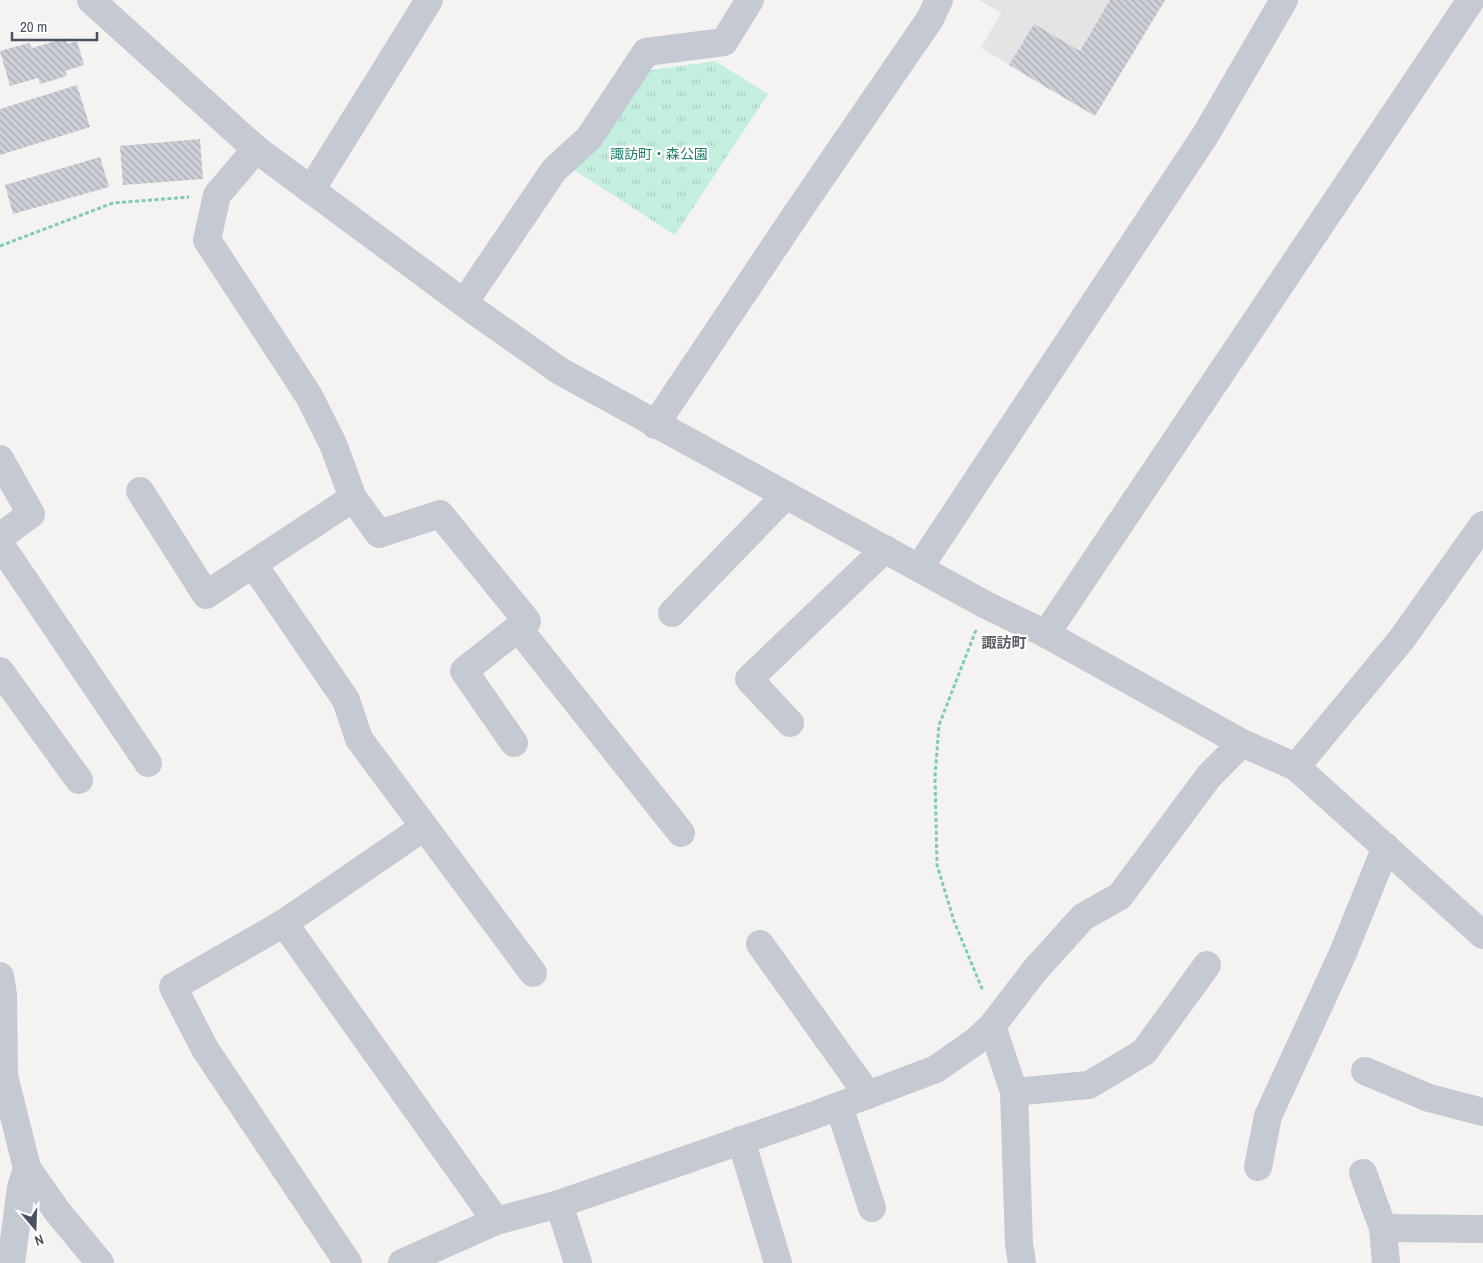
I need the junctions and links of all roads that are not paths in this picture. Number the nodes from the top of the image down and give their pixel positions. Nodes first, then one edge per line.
1 (429, 0) edge
2 (750, 0) edge
3 (939, 0) edge
4 (1284, 0) edge
5 (1471, 0) edge
6 (105, 5) edge
7 (256, 149) junction
8 (311, 190) junction
9 (464, 303) junction
10 (655, 425) junction
11 (0, 459) edge
12 (140, 491) dead end
13 (786, 496) junction
14 (353, 498) junction
15 (1483, 524) edge
16 (0, 537) edge
17 (0, 544) edge
18 (885, 549) junction
19 (253, 564) junction
20 (919, 568) junction
21 (672, 613) dead end
22 (518, 628) junction
23 (1046, 634) junction
24 (0, 671) edge
25 (790, 723) dead end
26 (514, 743) dead end
27 (1242, 743) junction
28 (148, 763) dead end
29 (1296, 767) junction
30 (79, 780) dead end
31 (424, 827) junction
32 (682, 832) dead end
33 (1386, 847) junction
34 (284, 923) junction
35 (1483, 935) edge
36 (760, 944) dead end
37 (1206, 965) dead end
38 (533, 973) dead end
39 (0, 976) edge
40 (992, 1026) junction
41 (1365, 1072) dead end
42 (1014, 1092) junction
43 (868, 1095) junction
44 (838, 1106) junction
45 (1483, 1112) edge
46 (741, 1140) junction
47 (1258, 1167) dead end
48 (27, 1168) junction
49 (1363, 1173) dead end
50 (559, 1204) junction
51 (872, 1208) dead end
52 (496, 1221) junction
53 (1383, 1228) junction
54 (1483, 1229) edge
55 (11, 1263) edge
56 (100, 1263) edge
57 (348, 1263) edge
58 (402, 1263) edge
59 (578, 1263) edge
60 (778, 1263) edge
61 (1022, 1263) edge
62 (1386, 1263) edge

1 - 8 street
2 - 9 street
3 - 10 street
4 - 20 street
5 - 23 street
6 - 7 street
7 - 8 street
7 - 14 street
8 - 9 street
9 - 10 street
10 - 13 street
11 - 16 street
12 - 19 street
13 - 18 street
13 - 21 street
14 - 19 street
14 - 22 street
15 - 29 street
17 - 28 street
18 - 20 street
18 - 25 street
19 - 31 street
20 - 23 street
22 - 26 street
22 - 32 street
23 - 27 street
24 - 30 street
27 - 29 street
27 - 40 street
29 - 33 street
31 - 34 street
31 - 38 street
33 - 35 street
33 - 47 street
34 - 52 street
34 - 57 street
36 - 43 street
37 - 42 street
39 - 48 street
40 - 42 street
40 - 43 street
41 - 45 street
42 - 61 street
43 - 44 street
44 - 46 street
44 - 51 street
46 - 50 street
46 - 60 street
48 - 55 street
48 - 56 street
49 - 53 street
50 - 52 street
50 - 59 street
52 - 58 street
53 - 54 street
53 - 62 street

